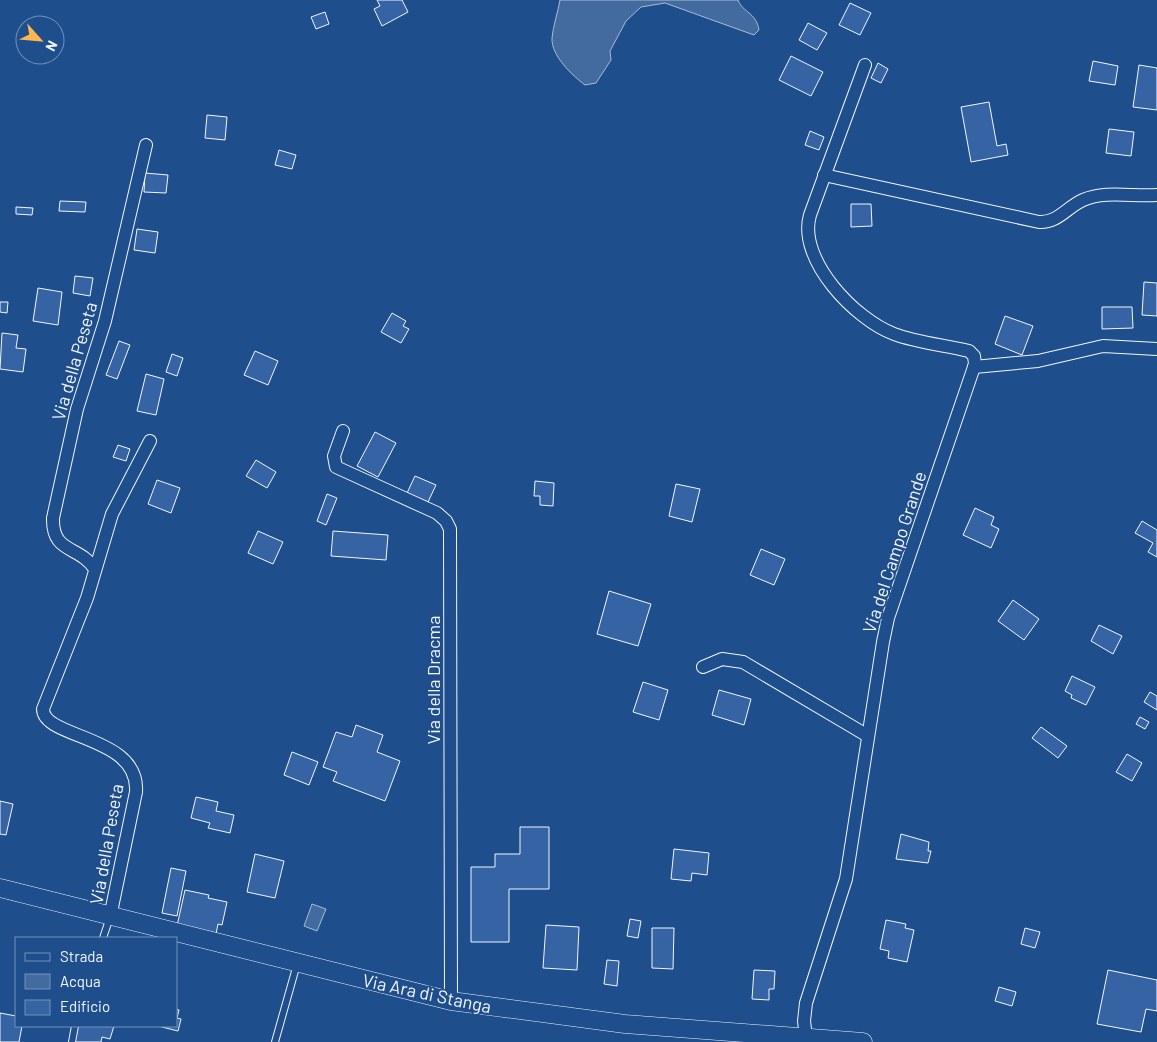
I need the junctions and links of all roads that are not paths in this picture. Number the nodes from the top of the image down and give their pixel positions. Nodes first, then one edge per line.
1 (865, 65) dead end
2 (146, 145) dead end
3 (824, 175) junction
4 (1157, 195) edge
5 (1157, 349) edge
6 (974, 367) junction
7 (343, 431) dead end
8 (150, 440) dead end
9 (95, 569) junction
10 (702, 667) dead end
11 (868, 736) junction
12 (0, 888) edge
13 (110, 917) junction
14 (103, 937) edge
15 (297, 964) junction
16 (451, 1001) junction
17 (75, 1027) edge
18 (806, 1037) junction
19 (72, 1042) edge
20 (275, 1042) edge
21 (863, 1042) edge

1 - 3 street
2 - 9 street, Via della Peseta
3 - 4 street
3 - 6 street
5 - 6 street
6 - 11 street, Via del Campo Grande
7 - 16 street, Via della Dracma
8 - 9 street, Via della Peseta
9 - 13 street, Via della Peseta
10 - 11 street
11 - 18 street, Via del Campo Grande
12 - 13 street, Via Ara di Stanga
13 - 14 lane
13 - 15 street, Via Ara di Stanga
15 - 16 street, Via Ara di Stanga
15 - 20 lane
16 - 18 street, Via Ara di Stanga
17 - 19 lane
18 - 21 street, Via Ara di Stanga

